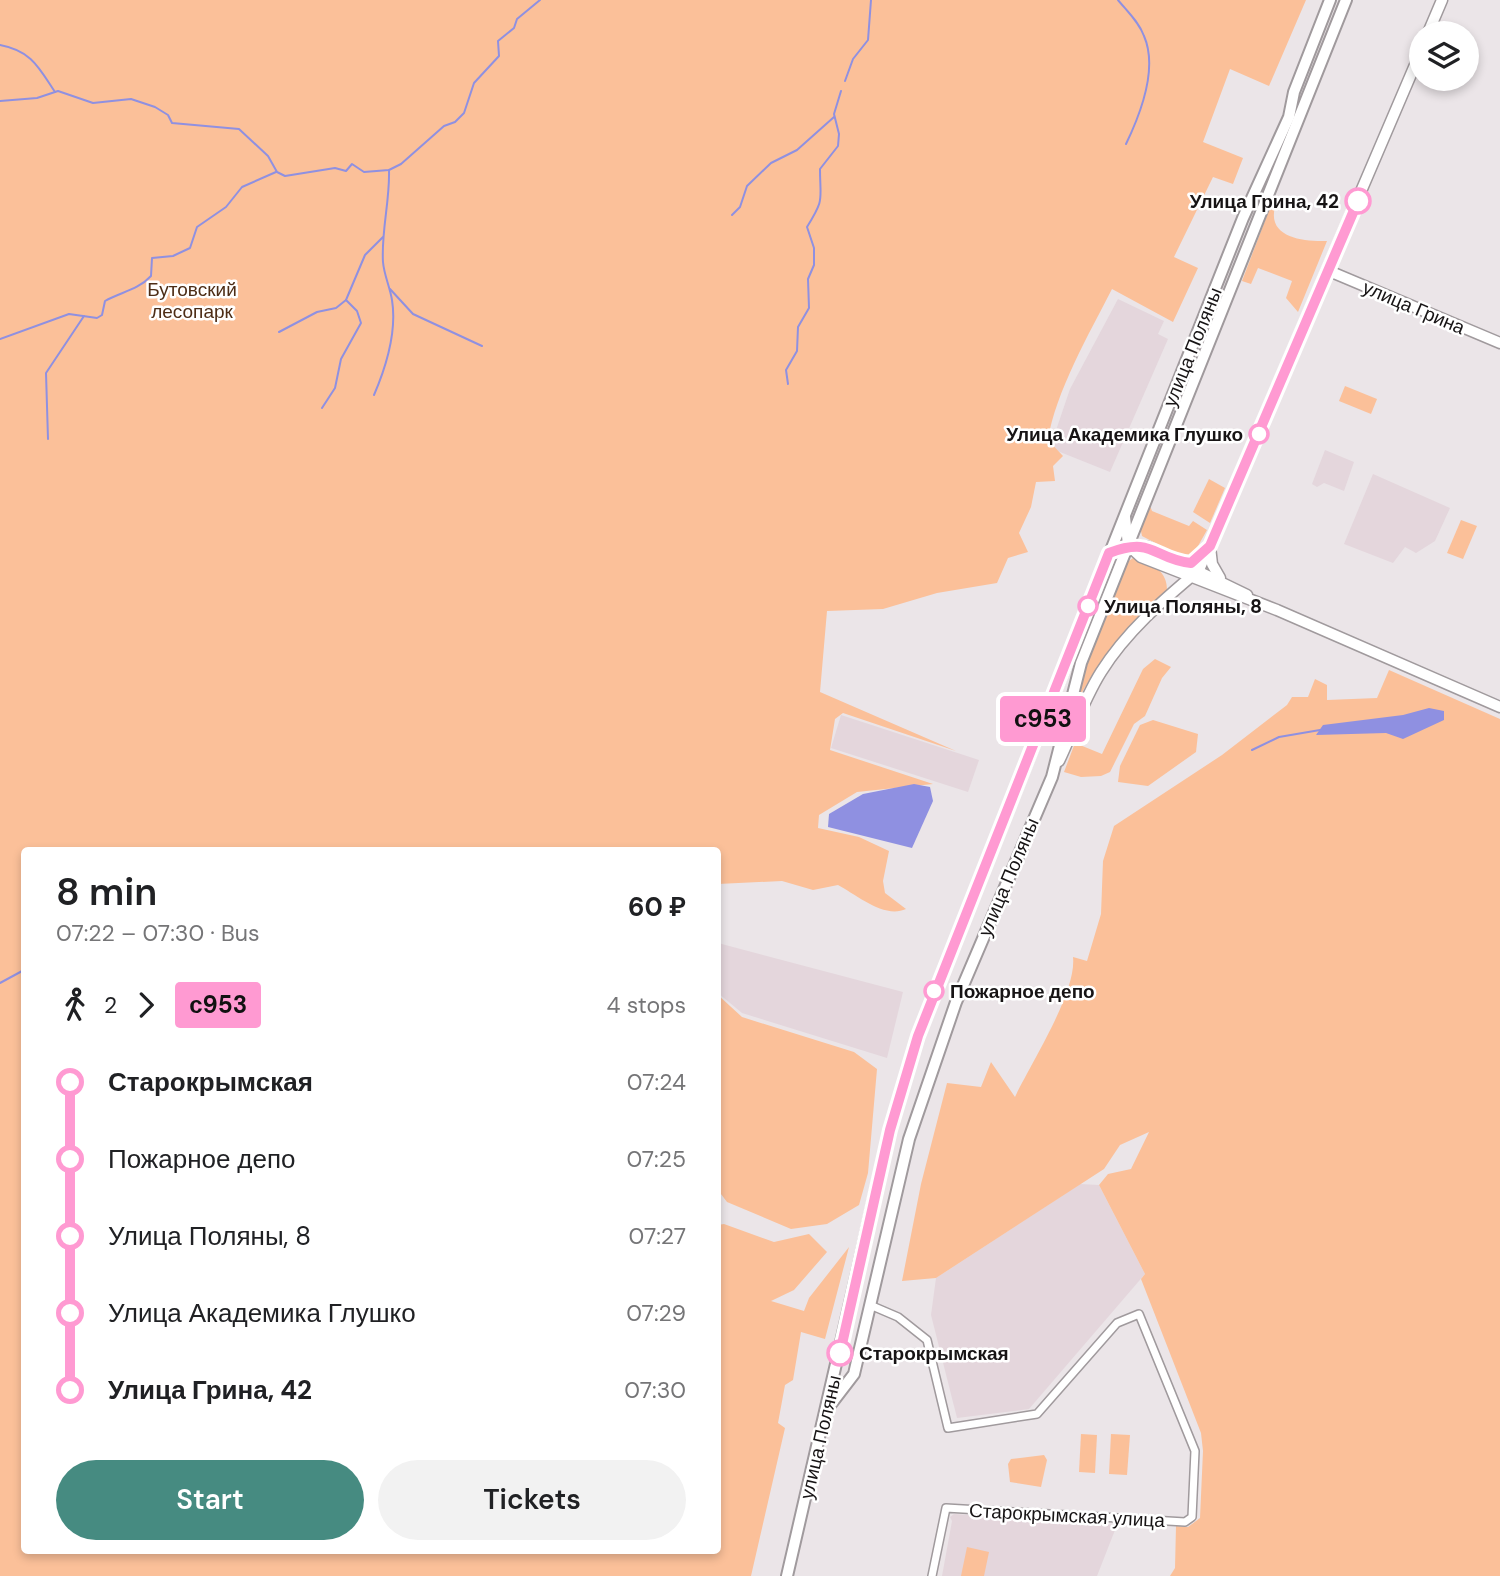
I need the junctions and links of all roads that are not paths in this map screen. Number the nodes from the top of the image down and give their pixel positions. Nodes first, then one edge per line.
1 (1330, 0) edge
2 (1346, 0) edge
3 (1442, 0) edge
4 (1433, 21) edge
5 (1409, 80) edge
6 (1329, 271) junction
7 (1500, 343) edge
8 (1125, 516) junction
9 (1137, 522) junction
10 (1128, 545) junction
11 (1210, 546) junction
12 (1148, 547) junction
13 (1109, 553) junction
14 (1141, 557) junction
15 (1121, 562) junction
16 (1181, 562) junction
17 (1199, 570) junction
18 (1189, 578) junction
19 (1222, 581) junction
20 (1262, 604) junction
21 (1500, 707) edge
22 (1052, 777) junction
23 (870, 1305) junction
24 (827, 1409) junction
25 (787, 1576) edge
26 (932, 1576) edge

1 - 8 main road, улица Поляны
2 - 9 main road, улица Поляны
3 - 4 street
5 - 6 street
6 - 7 street, улица Грина
6 - 11 street
8 - 10 street
8 - 13 main road, улица Поляны
9 - 10 main road, улица Поляны
9 - 12 street
10 - 12 street
10 - 13 street
10 - 14 street
10 - 15 main road, улица Поляны
11 - 16 street
11 - 17 street
11 - 19 street
12 - 16 street
13 - 24 main road, улица Поляны
14 - 15 street
14 - 18 street
15 - 22 main road, улица Поляны
16 - 17 street
16 - 18 street
17 - 18 street
17 - 19 street
18 - 20 street
18 - 22 street
19 - 20 street
20 - 21 street
22 - 23 main road, улица Поляны
23 - 24 main road, улица Поляны
23 - 26 street, Старокрымская улица
24 - 25 main road, улица Поляны

